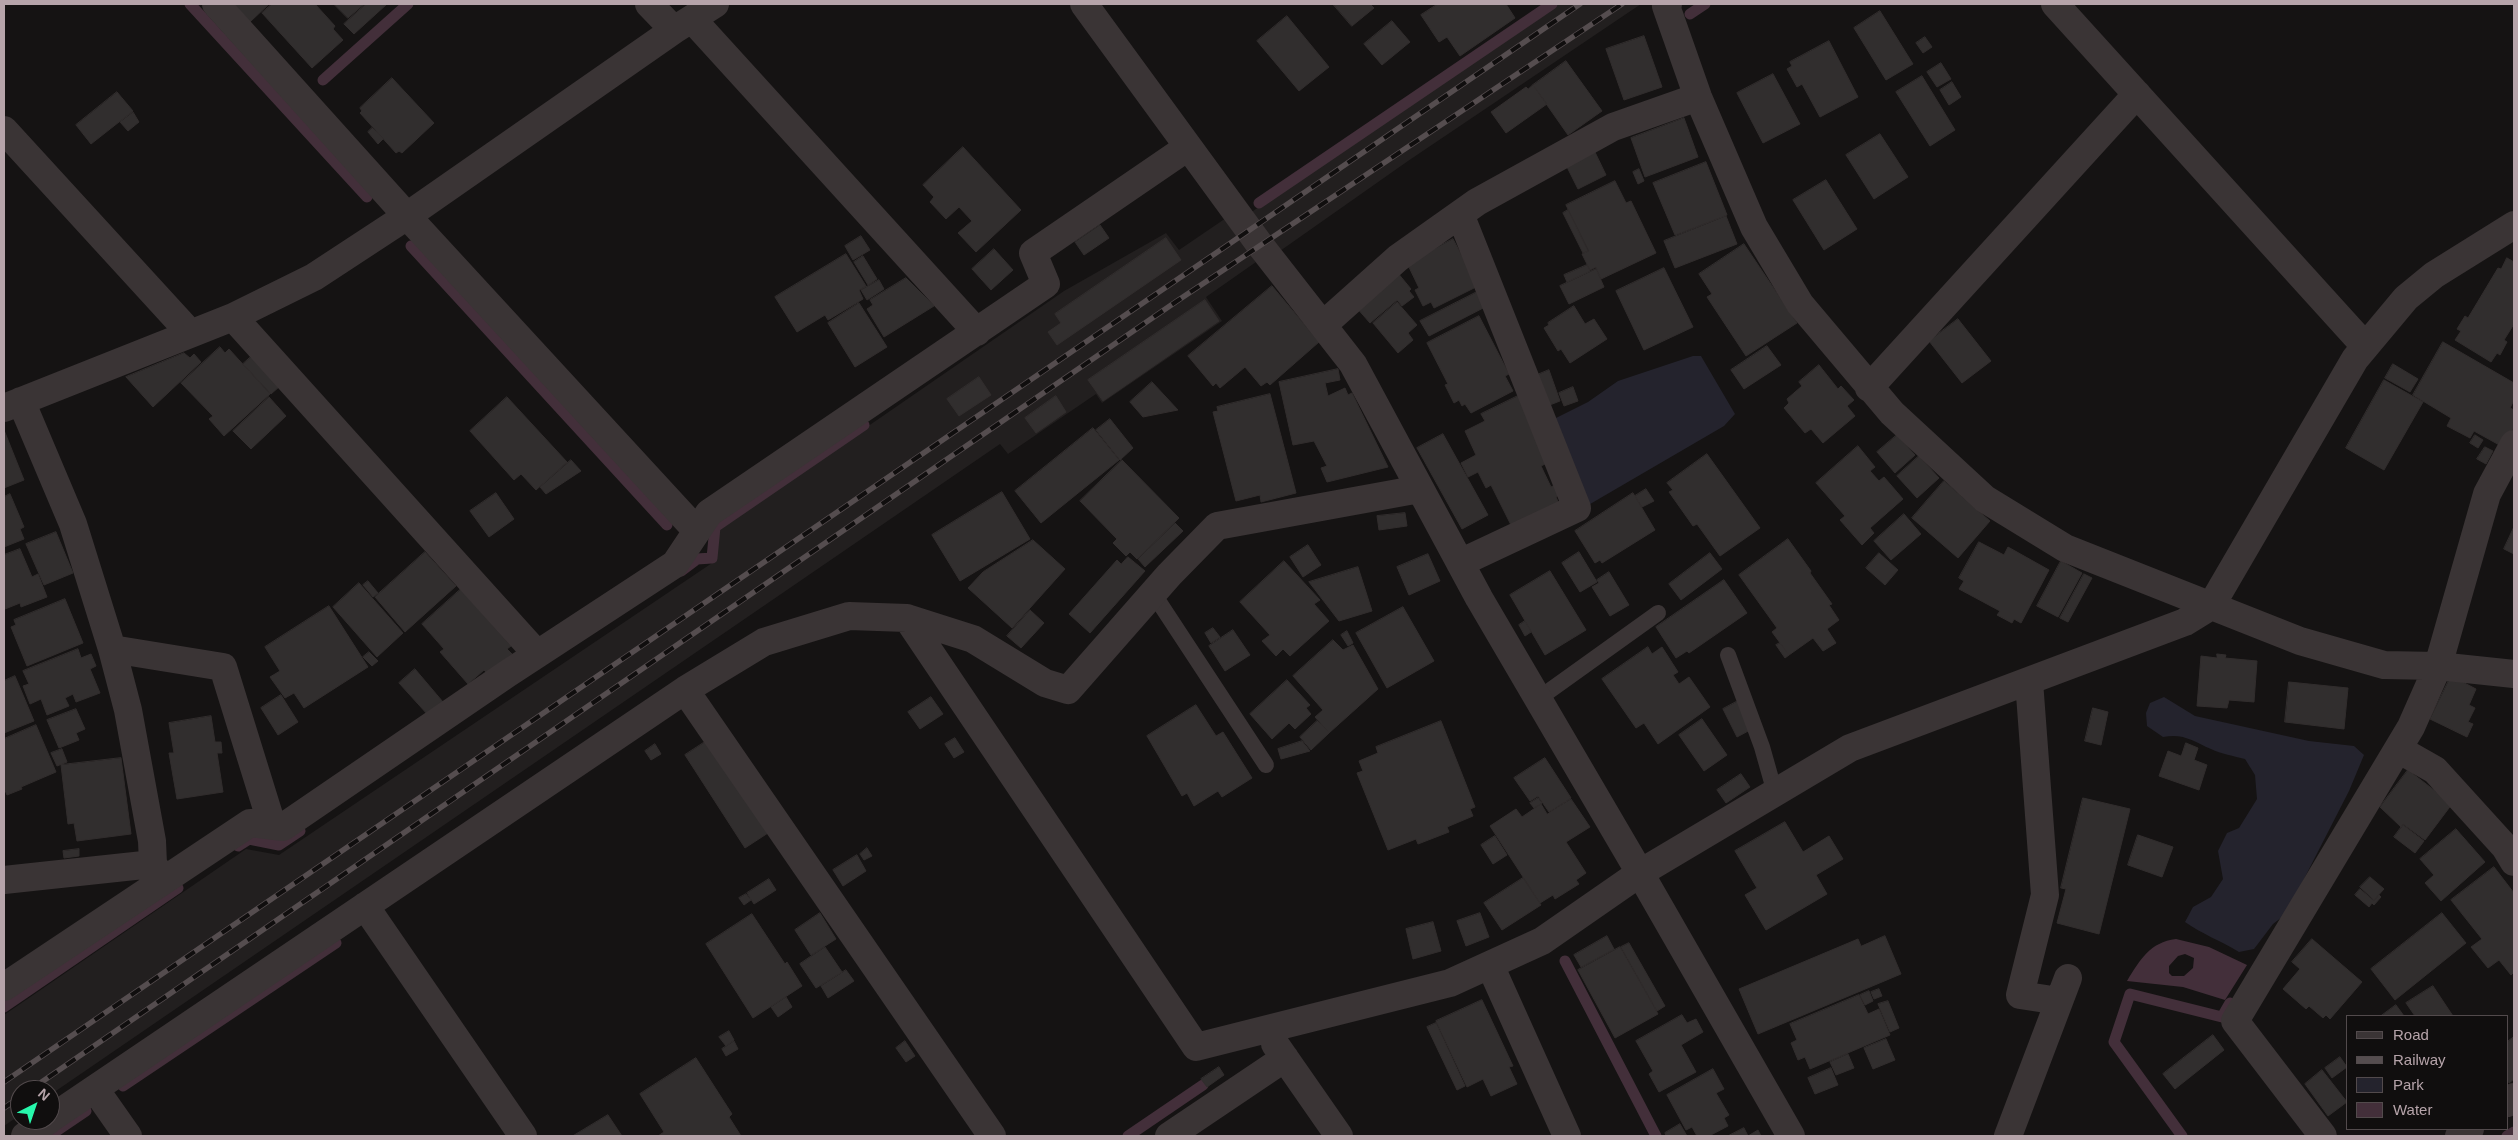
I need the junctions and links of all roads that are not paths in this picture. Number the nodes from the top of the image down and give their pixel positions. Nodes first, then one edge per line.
1 (216, 4) edge
2 (649, 4) edge
3 (715, 4) edge
4 (1668, 4) edge
5 (2055, 4) edge
6 (1091, 7) edge
7 (683, 24) junction
8 (2137, 94) junction
9 (1698, 97) junction
10 (4, 130) edge
11 (1188, 147) junction
12 (1460, 214) junction
13 (407, 216) junction
14 (2514, 225) edge
15 (233, 316) junction
16 (1322, 325) junction
17 (977, 332) junction
18 (190, 333) junction
19 (2365, 346) junction
20 (1869, 388) junction
21 (12, 405) edge
22 (2514, 444) edge
23 (1420, 490) junction
24 (697, 531) junction
25 (1460, 563) junction
26 (1153, 593) junction
27 (2211, 606) junction
28 (1658, 612) dead end
29 (907, 618) junction
30 (112, 649) junction
31 (537, 654) junction
32 (1728, 655) dead end
33 (2438, 666) junction
34 (2514, 674) edge
35 (2029, 680) junction
36 (685, 690) junction
37 (1538, 699) junction
38 (2398, 749) junction
39 (1266, 765) dead end
40 (1775, 793) junction
41 (272, 825) junction
42 (2514, 862) edge
43 (158, 872) junction
44 (1640, 873) junction
45 (4, 880) edge
46 (365, 906) junction
47 (1490, 965) junction
48 (4, 987) edge
49 (1266, 1030) junction
50 (1285, 1058) junction
51 (95, 1089) junction
52 (60, 1113) edge
53 (128, 1136) edge
54 (523, 1136) edge
55 (992, 1136) edge
56 (1169, 1136) edge
57 (1338, 1136) edge
58 (1567, 1136) edge
59 (1791, 1136) edge
60 (2008, 1136) edge
61 (2323, 1136) edge

1 - 13 street
2 - 7 street
3 - 7 street
4 - 9 street
5 - 8 street
6 - 11 street
7 - 13 street
7 - 17 street
8 - 19 street
8 - 20 street
9 - 12 street
9 - 20 street
10 - 18 street
11 - 16 street
11 - 17 street
12 - 16 street
12 - 25 street
13 - 15 street
13 - 24 street
14 - 19 street
15 - 18 street
15 - 31 street
16 - 23 street
17 - 24 street
18 - 21 street
19 - 27 street
20 - 27 street
21 - 30 street
22 - 33 street
23 - 25 street
23 - 26 street
24 - 31 street
25 - 37 street
26 - 29 street
26 - 39 lane
27 - 33 street
27 - 35 street
28 - 37 lane
29 - 36 street
29 - 49 street
30 - 41 street
30 - 43 street
31 - 41 street
32 - 40 lane
33 - 34 street
33 - 38 street
35 - 40 street
35 - 60 street
36 - 46 street
36 - 55 street
37 - 44 street
38 - 42 street
38 - 61 street
40 - 44 street
41 - 43 street
43 - 45 street
43 - 48 street
44 - 47 street
44 - 59 street
46 - 51 street
46 - 54 street
47 - 49 street
47 - 58 street
49 - 50 street
50 - 56 street
50 - 57 street
51 - 52 street
51 - 53 street

